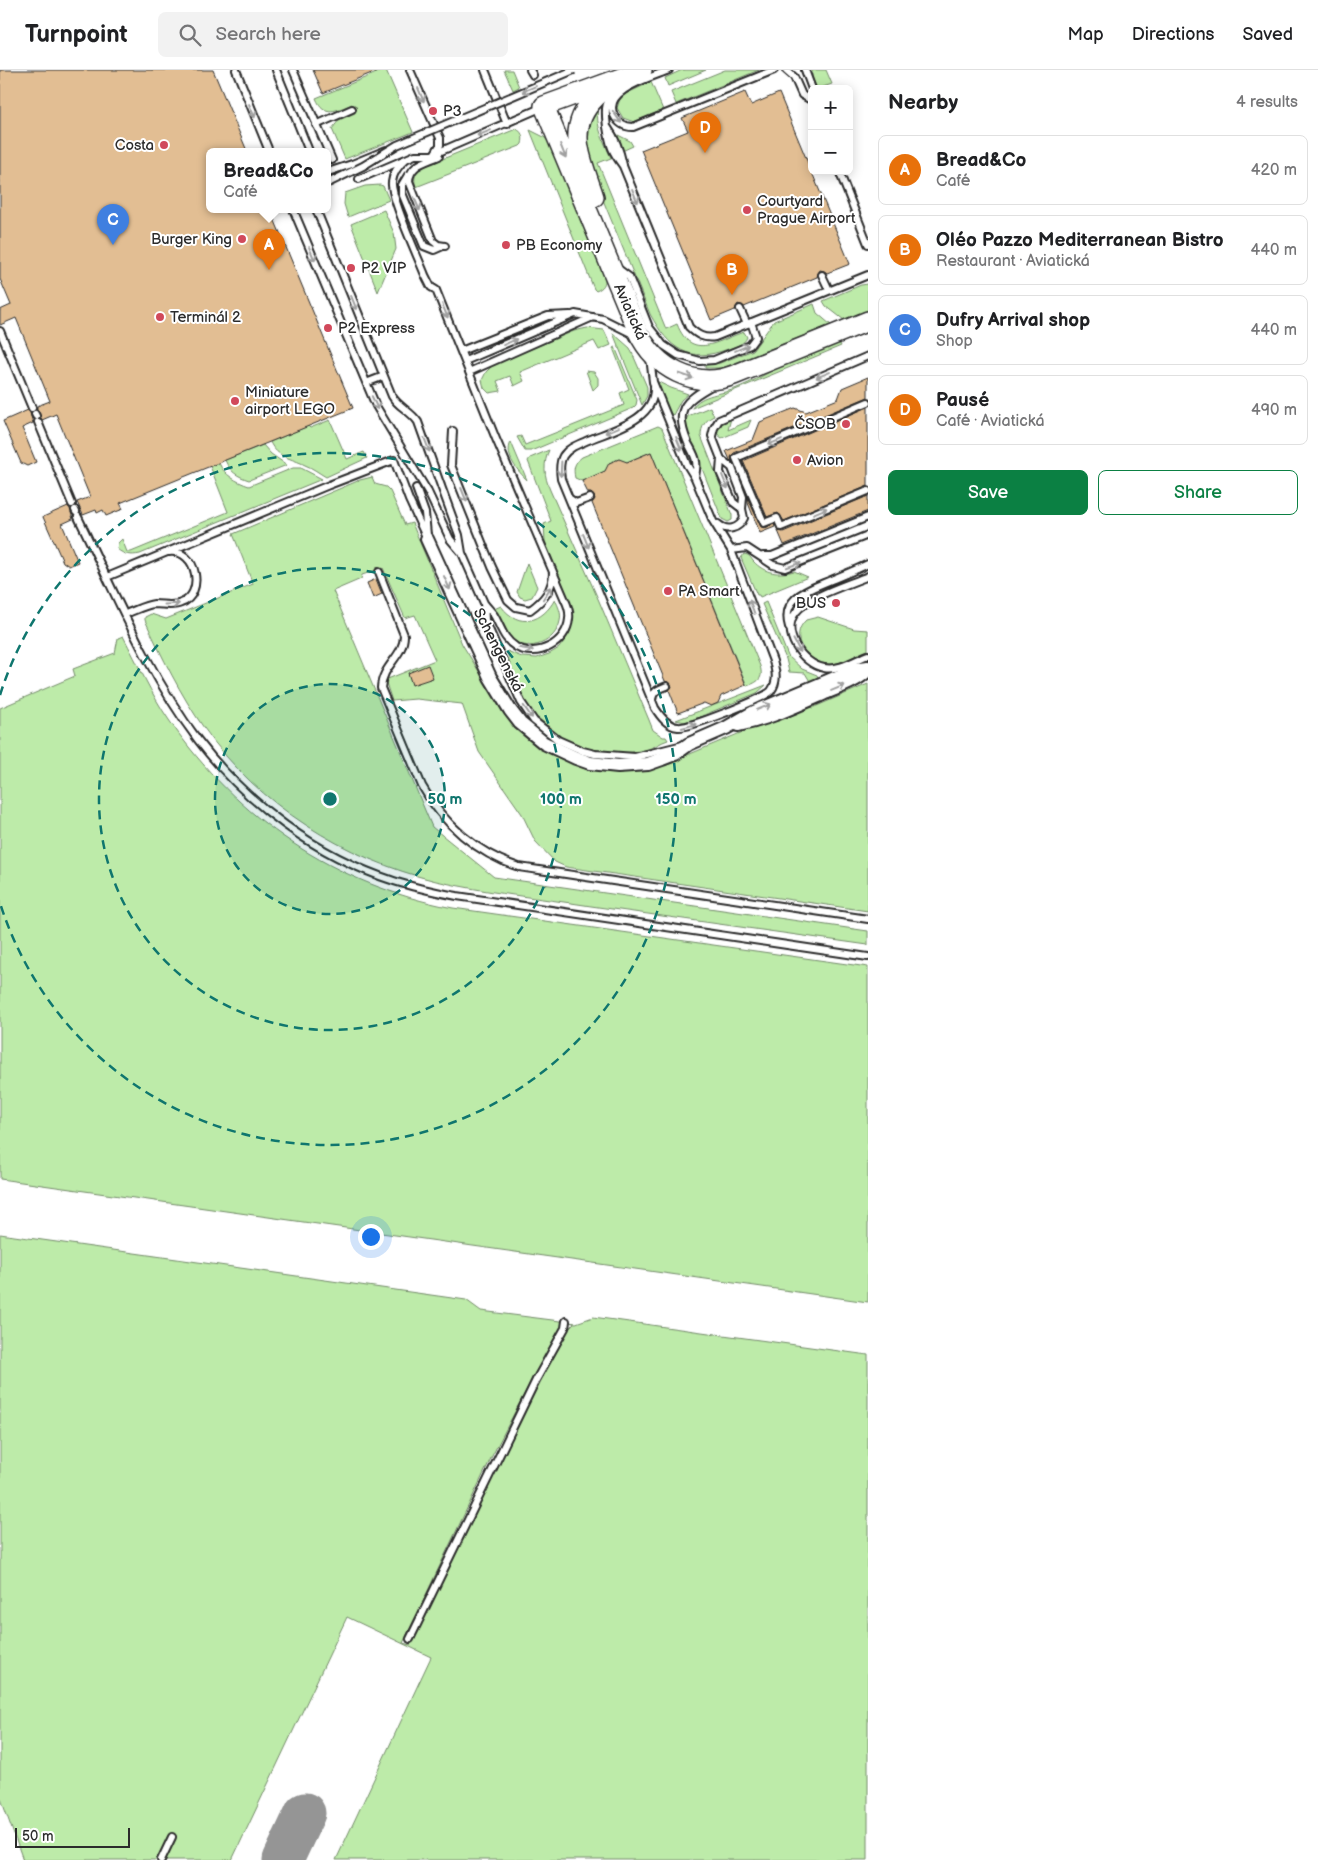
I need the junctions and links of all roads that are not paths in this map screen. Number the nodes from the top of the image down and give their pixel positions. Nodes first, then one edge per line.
1 (236, 70) edge
2 (276, 70) edge
3 (293, 70) edge
4 (410, 70) edge
5 (484, 70) edge
6 (574, 70) edge
7 (669, 70) edge
8 (774, 70) edge
9 (786, 70) edge
10 (805, 70) edge
11 (630, 79) edge
12 (810, 85) edge
13 (808, 100) edge
14 (544, 106) junction
15 (352, 109) dead end
16 (507, 124) junction
17 (316, 125) junction
18 (397, 145) junction
19 (453, 146) junction
20 (268, 148) edge
21 (308, 148) edge
22 (327, 148) edge
23 (435, 153) junction
24 (406, 159) junction
25 (331, 171) edge
26 (410, 172) junction
27 (841, 175) edge
28 (359, 179) dead end
29 (331, 182) edge
30 (295, 213) edge
31 (318, 213) edge
32 (598, 238) junction
33 (868, 244) edge
34 (608, 260) junction
35 (822, 275) dead end
36 (868, 275) edge
37 (829, 290) junction
38 (740, 308) dead end
39 (575, 314) junction
40 (594, 317) junction
41 (868, 320) edge
42 (749, 323) junction
43 (0, 330) edge
44 (647, 348) junction
45 (461, 351) junction
46 (868, 356) edge
47 (465, 361) junction
48 (468, 372) junction
49 (384, 376) junction
50 (725, 379) junction
51 (366, 383) junction
52 (654, 386) junction
53 (868, 402) edge
54 (453, 431) dead end
55 (721, 459) junction
56 (695, 478) junction
57 (416, 488) dead end
58 (868, 491) edge
59 (568, 496) junction
60 (590, 498) dead end
61 (742, 510) junction
62 (868, 517) edge
63 (713, 521) junction
64 (868, 535) edge
65 (427, 539) junction
66 (731, 550) junction
67 (164, 553) junction
68 (462, 553) junction
69 (757, 554) junction
70 (868, 564) edge
71 (553, 570) junction
72 (379, 572) dead end
73 (868, 576) edge
74 (107, 577) junction
75 (484, 603) junction
76 (125, 614) junction
77 (790, 630) junction
78 (868, 655) edge
79 (868, 668) edge
80 (667, 686) dead end
81 (652, 702) junction
82 (689, 744) junction
83 (868, 919) edge
84 (868, 957) edge
85 (566, 1321) dead end
86 (410, 1639) dead end
87 (172, 1837) dead end
88 (162, 1860) edge

1 -> 20 lane
2 - 21 lane
3 - 17 lane
4 -> 23 lane
5 - 16 lane
6 -> 18 lane, bridge
7 - 11 lane
11 -> 8 lane
9 - 13 lane
10 - 12 lane
11 - 14 main road
11 - 32 main road, Aviatická
11 -> 42 lane
14 - 16 lane
14 -> 32 main road
15 - 17 lane
16 -> 19 lane
17 - 22 lane
18 - 25 lane, bridge
18 - 29 lane, bridge
19 - 23 lane
19 - 26 lane
23 - 24 lane
24 - 28 lane
24 -> 45 lane
26 -> 26 lane
27 - 33 lane
30 -> 51 lane, bridge
31 -> 49 lane, bridge
32 - 34 main road, Aviatická
34 -> 42 lane
34 - 44 main road, Aviatická
35 - 37 lane
36 - 37 lane
37 - 42 lane
38 - 42 lane
39 - 40 lane
39 - 45 lane
47 -> 39 lane
40 - 44 lane
40 - 48 lane
41 - 50 main road, Aviatická
43 - 74 lane
44 -> 50 main road, Aviatická
44 - 52 lane
45 - 47 lane
46 -> 55 lane
47 - 48 lane
48 - 71 lane
49 - 51 lane, bridge
49 -> 68 lane, bridge
50 - 56 lane
51 -> 68 lane, bridge
52 -> 56 lane
52 -> 59 lane
53 -> 58 lane
54 -> 71 lane
55 -> 61 lane
55 - 61 lane
56 - 63 lane
57 - 65 lane
59 - 60 lane
59 -> 81 lane
61 - 63 lane
62 - 69 lane
63 - 66 lane
69 -> 64 lane
65 - 67 lane, Schengenská
65 -> 82 street, Schengenská
66 - 69 lane
81 -> 66 lane
67 - 74 lane
76 -> 67 lane
68 - 75 lane
70 - 77 lane
75 -> 71 lane
72 - 83 lane
73 - 77 lane
74 - 76 lane
75 -> 82 lane
76 - 84 lane
77 -> 78 lane
82 -> 79 street, Schengenská
80 - 81 lane
85 - 86 lane
87 - 88 lane

